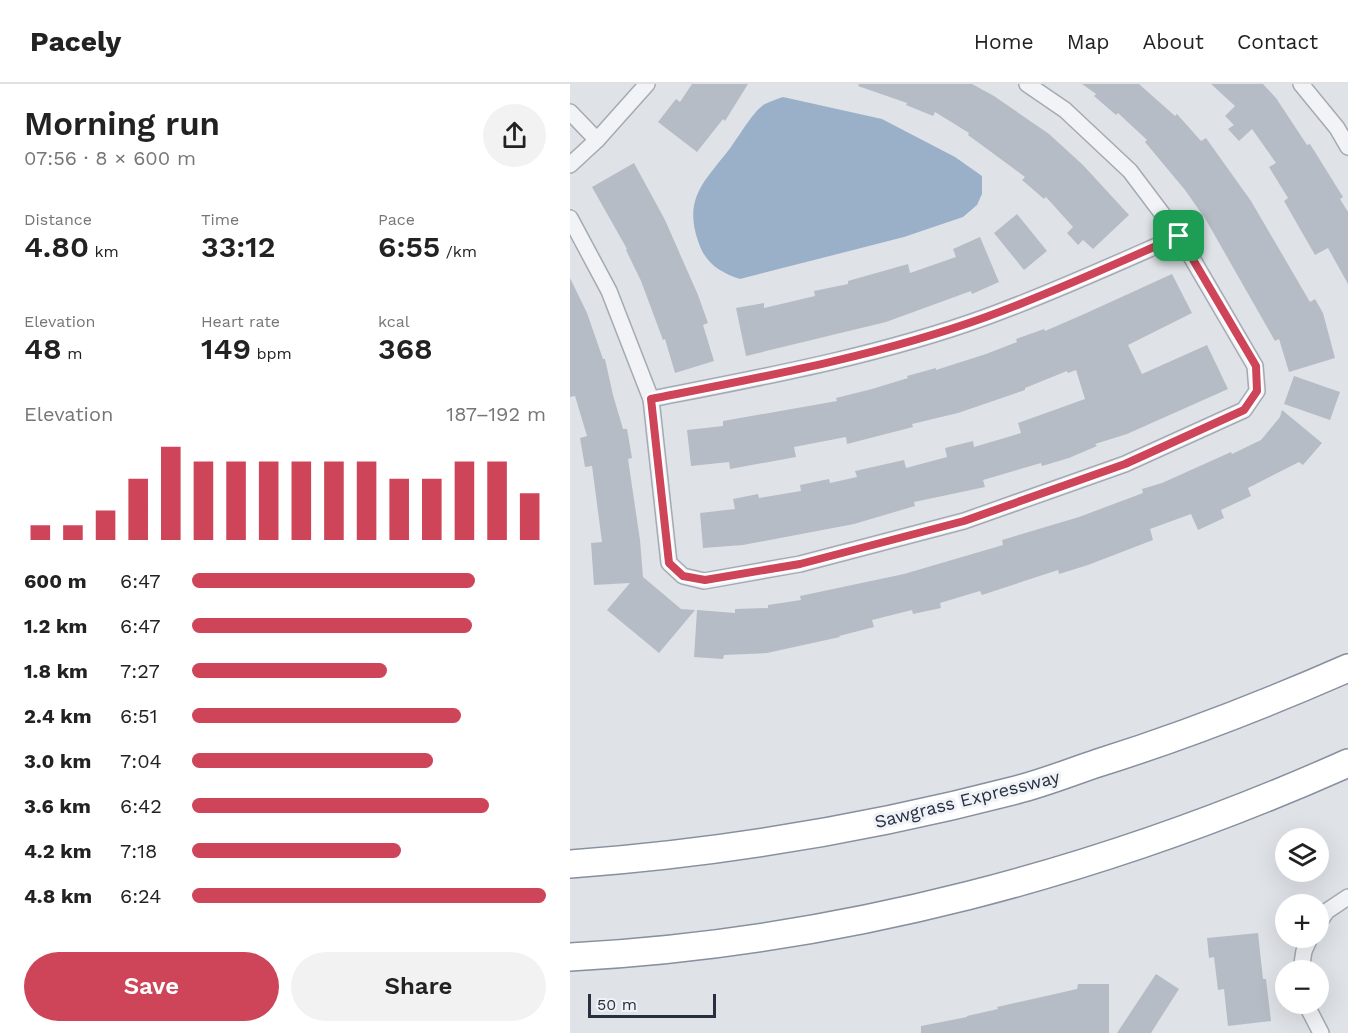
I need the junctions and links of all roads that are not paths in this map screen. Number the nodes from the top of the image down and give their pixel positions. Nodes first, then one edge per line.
1 (647, 84) edge
2 (1027, 84) edge
3 (1301, 84) edge
4 (570, 112) edge
5 (1343, 124) edge
6 (597, 140) junction
7 (1348, 147) edge
8 (571, 161) edge
9 (570, 219) edge
10 (1179, 236) junction
11 (651, 399) junction
12 (1348, 668) edge
13 (1348, 763) edge
14 (570, 864) edge
15 (1348, 897) edge
16 (1329, 910) edge
17 (570, 957) edge
18 (1311, 1014) edge
19 (1321, 1033) edge

1 - 6 street
2 - 10 street
3 - 5 street
4 - 6 street
5 - 7 street
6 - 8 street
9 - 11 street
10 - 11 street
10 - 11 street
12 - 14 highway, Sawgrass Expressway
13 - 17 highway
15 - 16 street
18 - 19 street

